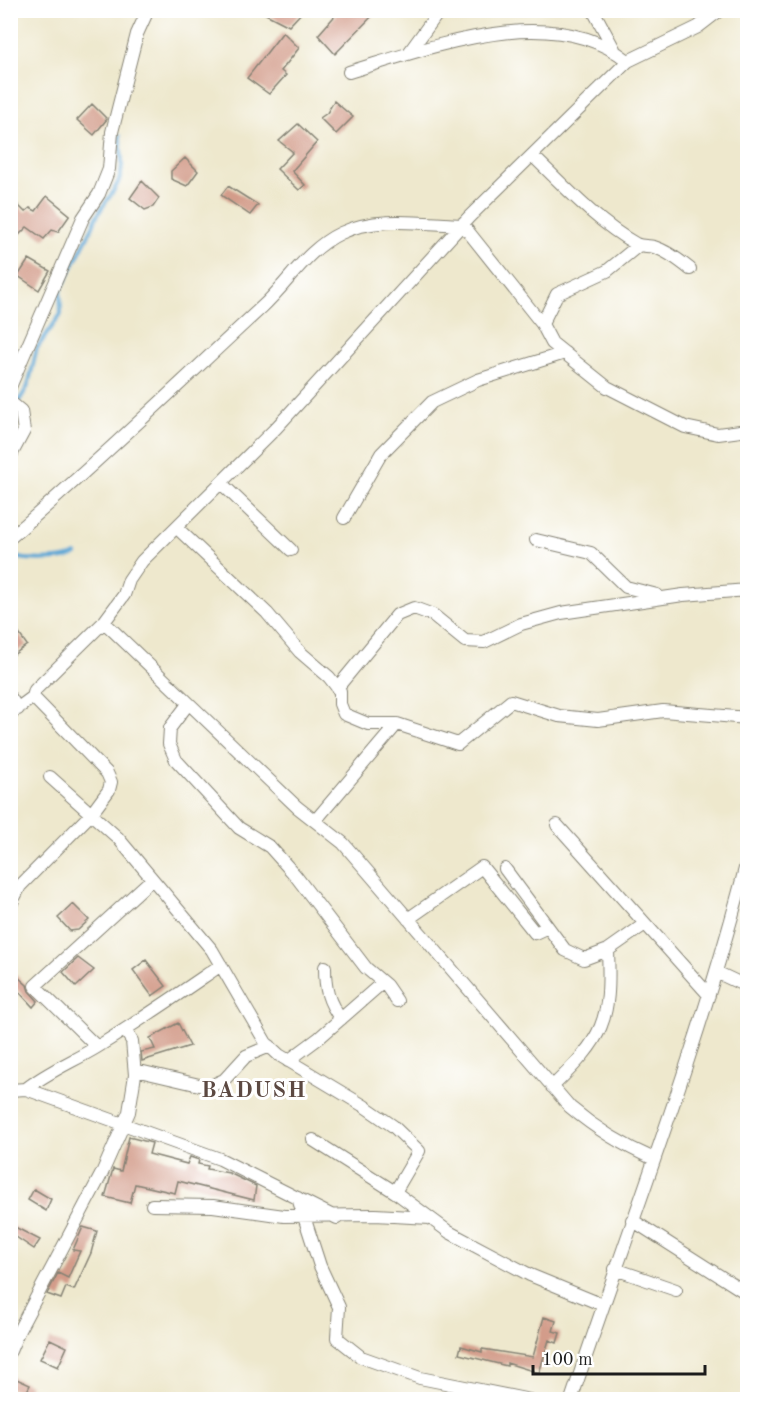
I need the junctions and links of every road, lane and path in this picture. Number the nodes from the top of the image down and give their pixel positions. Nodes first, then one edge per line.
1 (147, 10) edge
2 (440, 10) edge
3 (593, 10) edge
4 (720, 10) edge
5 (614, 49) junction
6 (408, 54) junction
7 (628, 61) junction
8 (349, 72) dead end
9 (533, 156) junction
10 (463, 225) junction
11 (639, 245) junction
12 (690, 269) dead end
13 (542, 324) junction
14 (565, 353) junction
15 (16, 358) edge
16 (10, 387) edge
17 (10, 402) edge
18 (747, 430) edge
19 (10, 457) edge
20 (221, 483) junction
21 (344, 518) dead end
22 (177, 528) junction
23 (10, 538) edge
24 (536, 540) dead end
25 (291, 550) dead end
26 (747, 590) edge
27 (664, 597) junction
28 (104, 622) junction
29 (337, 688) junction
30 (10, 697) edge
31 (33, 697) junction
32 (188, 704) junction
33 (14, 711) edge
34 (747, 718) edge
35 (397, 724) junction
36 (50, 777) dead end
37 (92, 813) junction
38 (315, 821) junction
39 (557, 825) dead end
40 (747, 857) edge
41 (505, 869) dead end
42 (152, 879) junction
43 (10, 906) edge
44 (408, 919) junction
45 (645, 924) junction
46 (548, 927) junction
47 (608, 950) junction
48 (221, 965) junction
49 (325, 968) dead end
50 (716, 972) junction
51 (382, 983) junction
52 (747, 987) edge
53 (709, 995) junction
54 (397, 1001) dead end
55 (341, 1019) junction
56 (125, 1030) junction
57 (270, 1046) junction
58 (97, 1047) junction
59 (288, 1060) junction
60 (135, 1070) junction
61 (552, 1087) junction
62 (26, 1089) junction
63 (10, 1090) edge
64 (123, 1124) junction
65 (313, 1140) dead end
66 (654, 1159) junction
67 (395, 1192) junction
68 (298, 1198) junction
69 (152, 1205) dead end
70 (303, 1217) junction
71 (337, 1218) junction
72 (431, 1218) junction
73 (632, 1220) junction
74 (615, 1269) junction
75 (676, 1290) dead end
76 (747, 1294) edge
77 (603, 1305) junction
78 (14, 1334) edge
79 (10, 1351) edge
80 (530, 1400) edge
81 (571, 1400) edge

1 - 15 street
2 - 6 street
3 - 5 street
4 - 7 street
5 - 6 street
5 - 7 street
6 - 8 street
7 - 9 street
9 - 10 street
9 - 11 street
10 - 13 street
10 - 20 street
10 - 23 street
11 - 12 street
11 - 13 street
13 - 14 street
14 - 18 street
14 - 21 street
15 - 16 street
17 - 19 street
20 - 22 street
20 - 25 street
22 - 28 street
22 - 29 street
24 - 27 street
26 - 27 street
27 - 29 street
28 - 31 street
28 - 32 street
29 - 35 street
30 - 33 street
31 - 33 street
31 - 37 street
32 - 38 street
32 - 51 street
34 - 35 street
35 - 38 street
36 - 37 street
37 - 42 street
37 - 43 street
38 - 44 street
39 - 45 street
40 - 50 street
41 - 46 street
42 - 48 street
42 - 58 street
44 - 46 street
44 - 61 street
45 - 47 street
45 - 53 street
46 - 47 street
47 - 61 street
48 - 56 street
48 - 57 street
49 - 55 street
50 - 52 street
50 - 53 street
51 - 54 street
51 - 55 street
53 - 66 street
55 - 59 street
56 - 58 street
56 - 60 street
57 - 59 street
57 - 60 street
58 - 62 street
59 - 67 street
60 - 64 street
61 - 66 street
62 - 63 street
62 - 64 street
64 - 68 street
64 - 78 street
65 - 67 street
66 - 73 street
67 - 72 street
68 - 70 street
68 - 71 street
69 - 70 street
70 - 71 street
70 - 80 street
71 - 72 street
72 - 77 street
73 - 74 street
73 - 76 street
74 - 75 street
74 - 77 street
77 - 81 street
78 - 79 street

